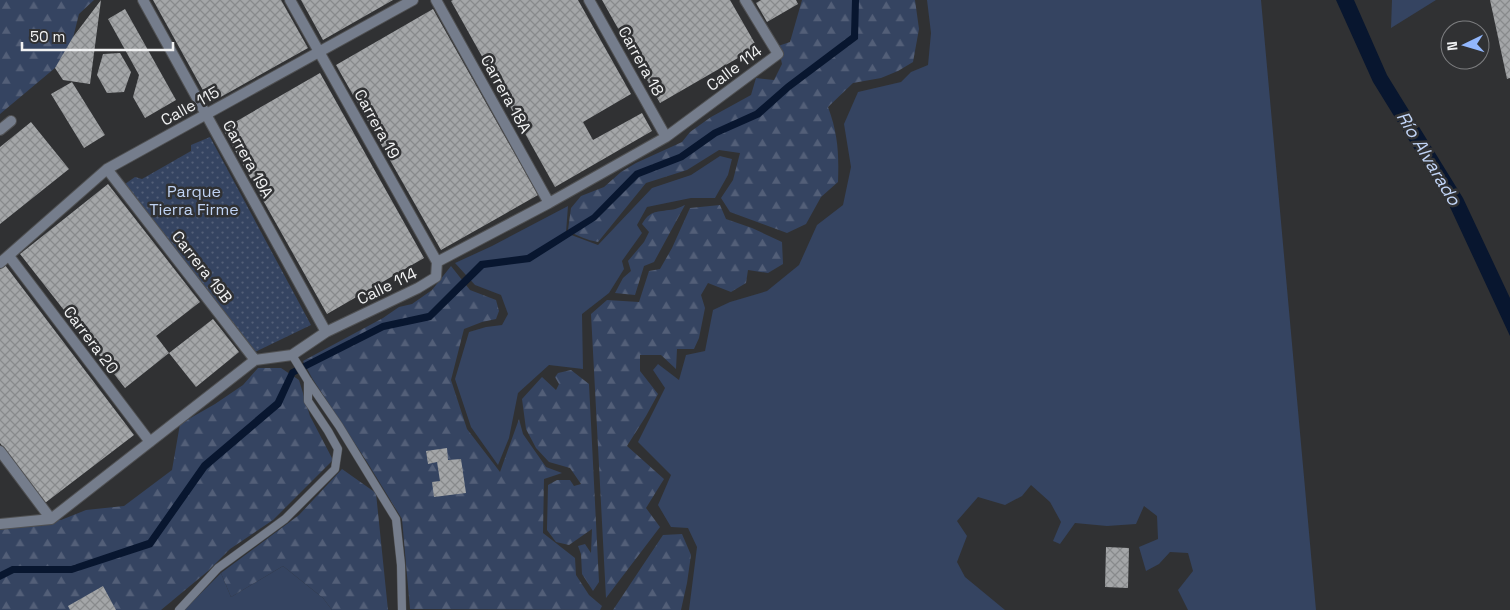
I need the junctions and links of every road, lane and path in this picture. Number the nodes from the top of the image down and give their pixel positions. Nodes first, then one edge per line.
1 (143, 0) edge
2 (290, 0) edge
3 (413, 0) edge
4 (436, 0) edge
5 (589, 0) edge
6 (745, 0) edge
7 (319, 52) junction
8 (206, 114) junction
9 (11, 121) dead end
10 (0, 130) edge
11 (666, 137) junction
12 (107, 169) junction
13 (549, 203) junction
14 (9, 256) junction
15 (437, 262) junction
16 (0, 263) edge
17 (326, 332) junction
18 (292, 355) junction
19 (255, 360) junction
20 (308, 382) junction
21 (150, 442) junction
22 (0, 452) edge
23 (50, 518) junction
24 (0, 524) edge
25 (178, 610) edge
26 (402, 610) edge

1 - 8 street, Carrera 19A
2 - 7 street, Carrera 19
3 - 7 street, Calle 115
4 - 13 street, Carrera 18A
5 - 11 street, Carrera 18
6 - 11 street, Calle 114
7 - 8 street, Calle 115
7 - 15 street, Carrera 19
8 - 12 street, Calle 115
8 - 17 street, Carrera 19A
9 - 10 street
11 - 13 street, Calle 114
12 - 14 street, Calle 115
12 - 19 street, Carrera 19B
13 - 15 street, Calle 114
14 - 16 street, Calle 115
14 - 21 street, Carrera 20
15 - 17 street, Calle 114
17 - 18 street, Calle 114
18 - 19 street, Calle 114
18 - 20 lane
19 - 21 street
20 - 25 lane
20 - 26 lane
21 - 23 street
22 - 23 street
23 - 24 street

